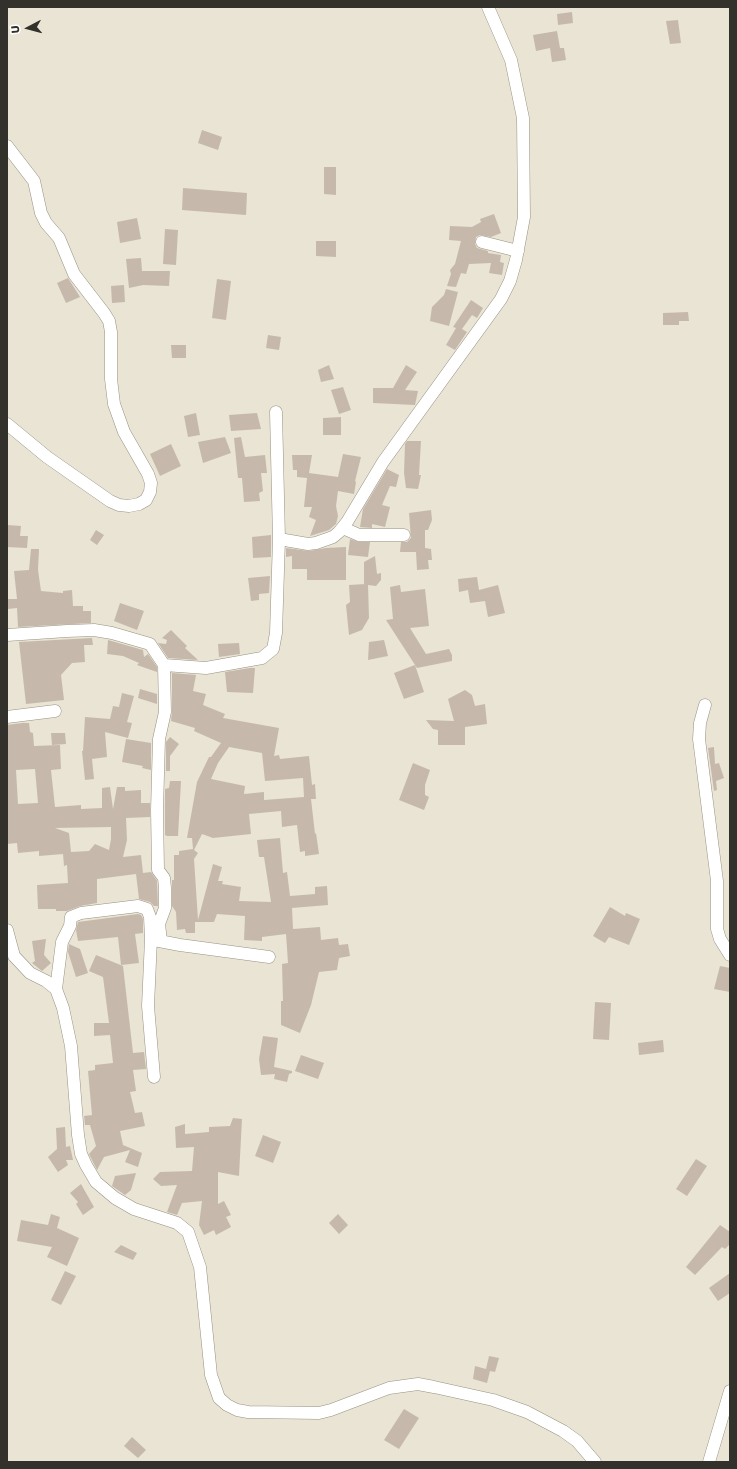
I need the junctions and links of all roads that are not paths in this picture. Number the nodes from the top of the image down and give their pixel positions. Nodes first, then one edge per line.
1 (488, 7) edge
2 (7, 146) edge
3 (482, 242) dead end
4 (518, 251) junction
5 (276, 412) dead end
6 (7, 424) edge
7 (342, 528) junction
8 (404, 535) dead end
9 (279, 539) junction
10 (7, 635) edge
11 (164, 666) junction
12 (705, 705) dead end
13 (55, 711) dead end
14 (7, 718) edge
15 (7, 930) edge
16 (156, 940) junction
17 (730, 955) edge
18 (269, 957) dead end
19 (56, 989) junction
20 (154, 1077) dead end
21 (730, 1391) edge
22 (595, 1462) edge
23 (709, 1462) edge

1 - 4 street
2 - 6 street
3 - 4 street
4 - 7 street
5 - 9 street
7 - 8 street
7 - 9 street
9 - 11 street
10 - 11 street
11 - 16 street
12 - 17 street
13 - 14 street
15 - 19 street
16 - 18 street
16 - 19 street
16 - 20 street
19 - 22 street
21 - 23 street

